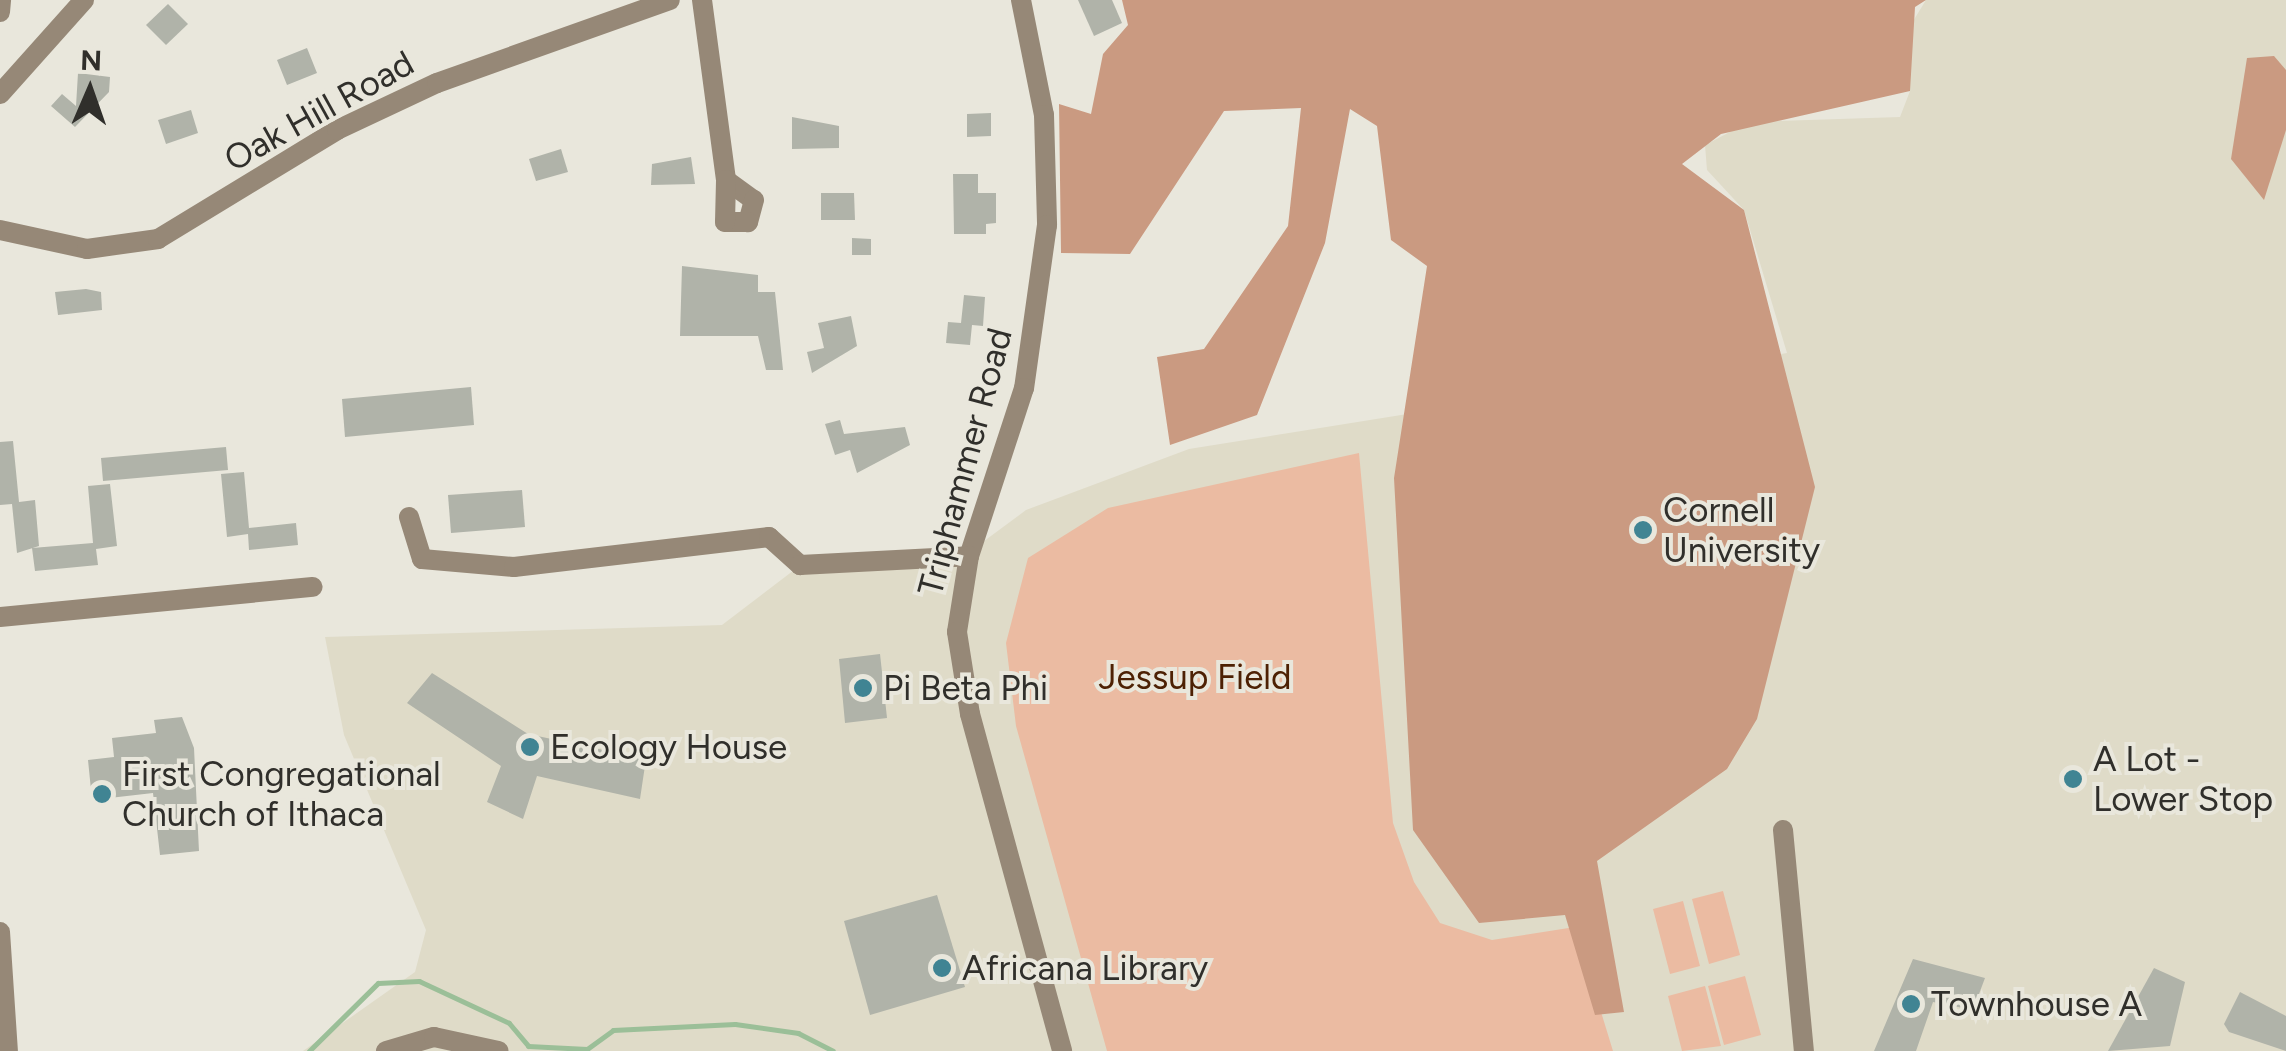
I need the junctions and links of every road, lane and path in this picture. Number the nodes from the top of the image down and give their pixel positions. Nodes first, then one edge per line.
1 (1, 0) edge
2 (84, 0) edge
3 (670, 0) edge
4 (702, 0) edge
5 (1021, 0) edge
6 (0, 12) edge
7 (0, 94) edge
8 (726, 180) dead end
9 (0, 230) edge
10 (409, 517) dead end
11 (969, 556) junction
12 (313, 587) dead end
13 (0, 617) edge
14 (1783, 830) dead end
15 (0, 932) edge
16 (8, 1051) edge
17 (386, 1051) edge
18 (499, 1051) edge
19 (1062, 1051) edge
20 (1804, 1051) edge

1 - 6 street
2 - 7 street
3 - 9 street, Oak Hill Road
4 - 8 street
5 - 11 street, Triphammer Road
10 - 11 street
11 - 19 street, Triphammer Road
12 - 13 street
14 - 20 street
15 - 16 street
17 - 18 street

